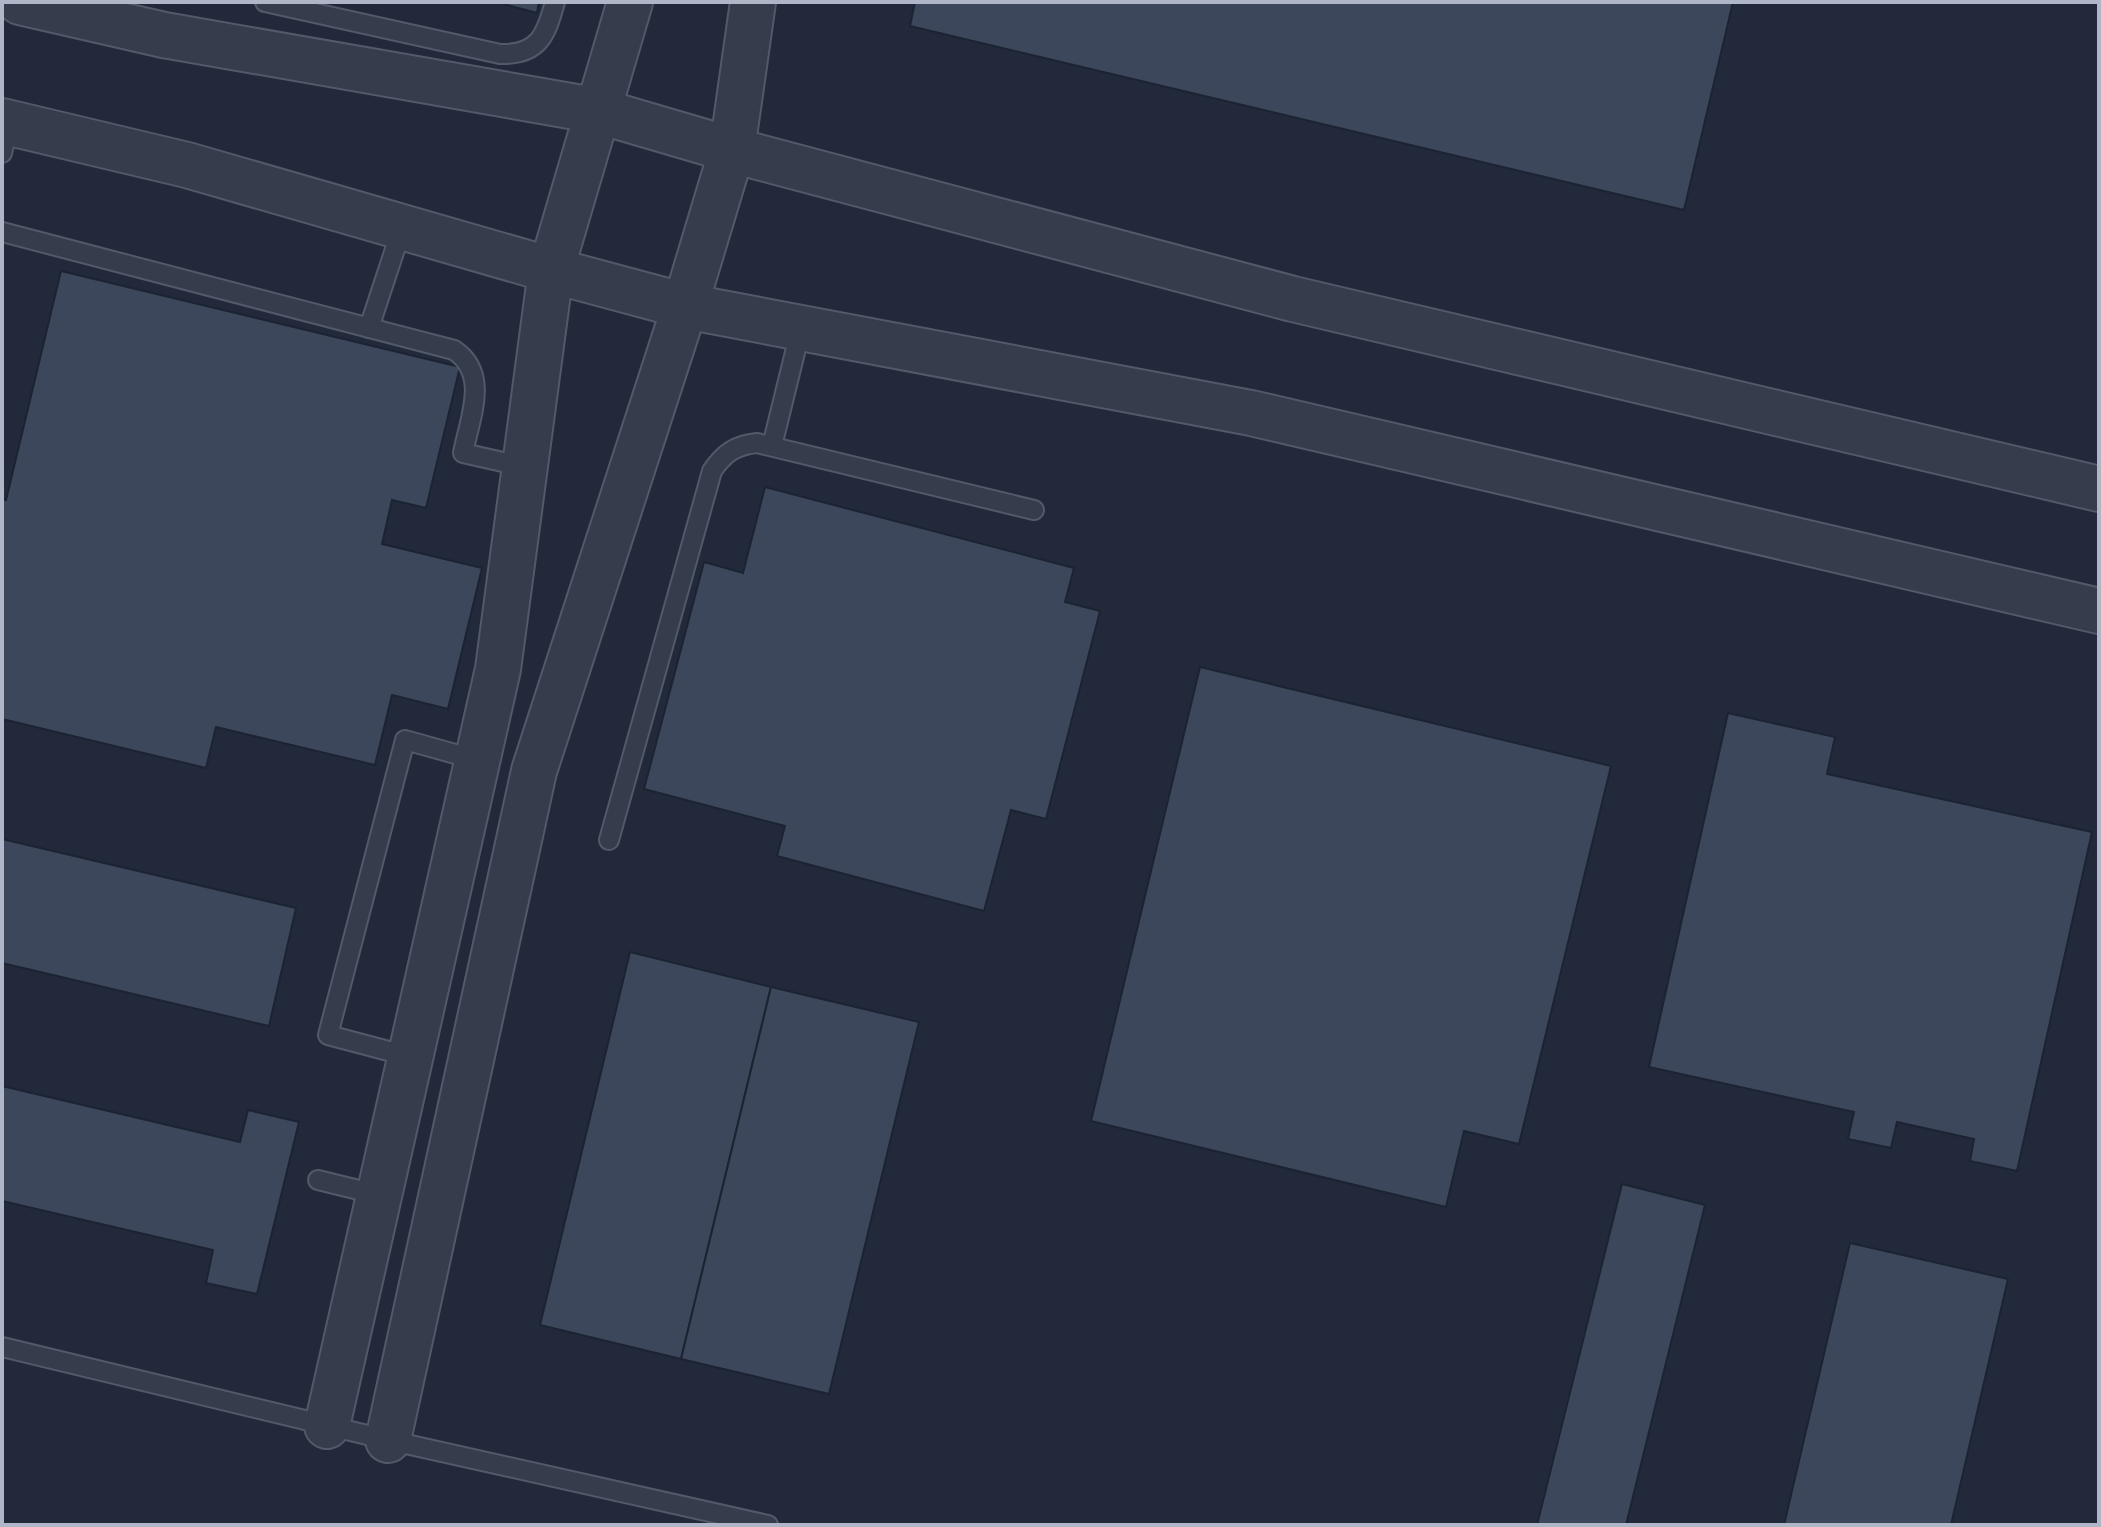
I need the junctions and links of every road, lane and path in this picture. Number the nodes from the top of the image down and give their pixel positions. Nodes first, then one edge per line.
1 (20, 2) edge
2 (265, 2) edge
3 (555, 2) edge
4 (630, 2) edge
5 (753, 2) edge
6 (599, 111) junction
7 (4, 132) edge
8 (732, 150) junction
9 (402, 227) junction
10 (2, 232) edge
11 (551, 270) junction
12 (685, 306) junction
13 (369, 328) junction
14 (801, 328) junction
15 (772, 446) junction
16 (525, 467) junction
17 (2099, 489) edge
18 (1034, 510) dead end
19 (2099, 611) edge
20 (477, 760) junction
21 (609, 840) dead end
22 (411, 1057) junction
23 (318, 1180) dead end
24 (379, 1195) junction
25 (2, 1347) edge
26 (327, 1426) junction
27 (388, 1440) junction
28 (768, 1525) edge

1 - 6 street
2 - 3 lane
4 - 6 street
5 - 8 street
6 - 8 street
6 - 11 street
7 - 9 street
8 - 12 street
8 - 17 street
9 - 11 street
9 - 13 lane
10 - 13 lane
11 - 12 street
11 - 16 street
12 - 14 street
12 - 27 street
13 - 16 lane
14 - 15 lane
14 - 19 street
15 - 18 lane
15 - 21 lane
16 - 20 street
20 - 22 street
20 - 22 lane
22 - 24 street
23 - 24 lane
24 - 26 street
25 - 26 lane
26 - 27 lane
27 - 28 lane

